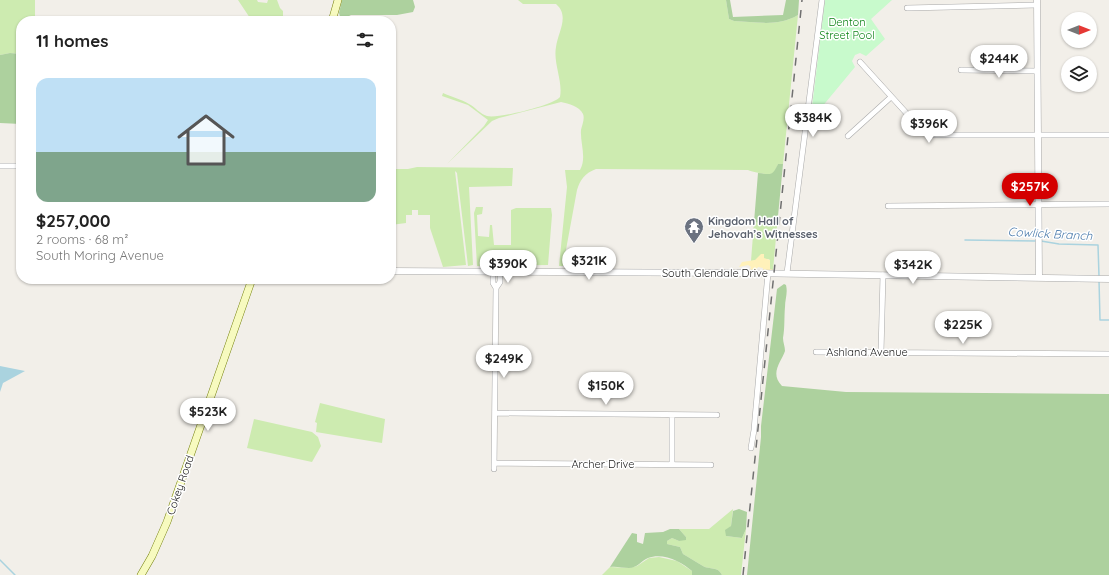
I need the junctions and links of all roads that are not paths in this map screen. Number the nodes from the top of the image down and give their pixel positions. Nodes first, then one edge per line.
1 (338, 0) edge
2 (822, 0) edge
3 (1036, 3) edge
4 (907, 8) dead end
5 (333, 16) edge
6 (860, 62) dead end
7 (961, 70) dead end
8 (1037, 71) junction
9 (891, 97) junction
10 (1038, 135) junction
11 (1109, 135) edge
12 (848, 136) dead end
13 (0, 166) edge
14 (16, 166) edge
15 (1109, 204) edge
16 (1039, 205) junction
17 (888, 206) dead end
18 (396, 270) edge
19 (496, 271) junction
20 (768, 273) junction
21 (787, 273) junction
22 (883, 275) junction
23 (1039, 278) junction
24 (1109, 279) edge
25 (250, 284) edge
26 (816, 352) dead end
27 (881, 352) junction
28 (1109, 354) edge
29 (495, 413) junction
30 (672, 415) junction
31 (717, 415) dead end
32 (751, 448) dead end
33 (672, 464) junction
34 (711, 465) dead end
35 (141, 575) edge

1 - 5 main road
2 - 21 street
3 - 4 street
3 - 8 street
6 - 9 street
7 - 8 street
8 - 10 street
9 - 10 street
9 - 12 street
10 - 11 street
10 - 16 street
13 - 14 street
15 - 16 street
16 - 17 street
16 - 23 street
18 - 19 street, South Glendale Drive
19 - 20 street, South Glendale Drive
19 - 29 street
20 - 21 street, South Glendale Drive
20 - 32 street
21 - 22 street, South Glendale Drive
22 - 23 street, South Glendale Drive
22 - 27 street
23 - 24 street, South Glendale Drive
25 - 35 main road, Cokey Road
26 - 27 street, Ashland Avenue
27 - 28 street, Ashland Avenue
29 - 30 street
29 - 33 street, Archer Drive
30 - 31 street
30 - 33 street
33 - 34 street, Archer Drive

